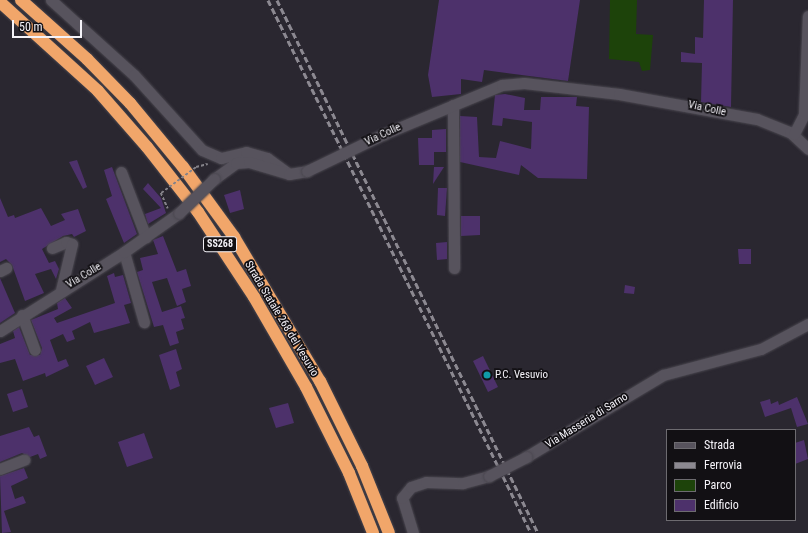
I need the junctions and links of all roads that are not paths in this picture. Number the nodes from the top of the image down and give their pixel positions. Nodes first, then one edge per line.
1 (21, 0) edge
2 (51, 0) edge
3 (0, 2) edge
4 (808, 16) edge
5 (453, 104) junction
6 (794, 134) junction
7 (808, 149) edge
8 (121, 172) dead end
9 (289, 174) junction
10 (146, 237) junction
11 (52, 248) dead end
12 (124, 252) junction
13 (454, 268) dead end
14 (61, 290) junction
15 (22, 315) junction
16 (144, 322) dead end
17 (808, 324) edge
18 (0, 331) edge
19 (35, 350) dead end
20 (24, 460) dead end
21 (0, 469) edge
22 (373, 533) edge
23 (389, 533) edge
24 (413, 533) edge

1 - 23 highway, Strada Statale 268 del Vesuvio / SS268
2 - 9 street
3 - 22 highway, Strada Statale 268 del Vesuvio / SS268
4 - 6 street
5 - 6 street, Via Colle
5 - 9 street, Via Colle, bridge
5 - 13 street
6 - 7 street, Via Colle
8 - 10 street
9 - 10 street, Via Colle, bridge
10 - 12 street, Via Colle
11 - 14 street
12 - 14 street, Via Colle
12 - 16 street
14 - 15 street, Via Colle
15 - 18 street, Via Colle
15 - 19 street
17 - 24 street, Via Masseria di Sarno, bridge
20 - 21 street

